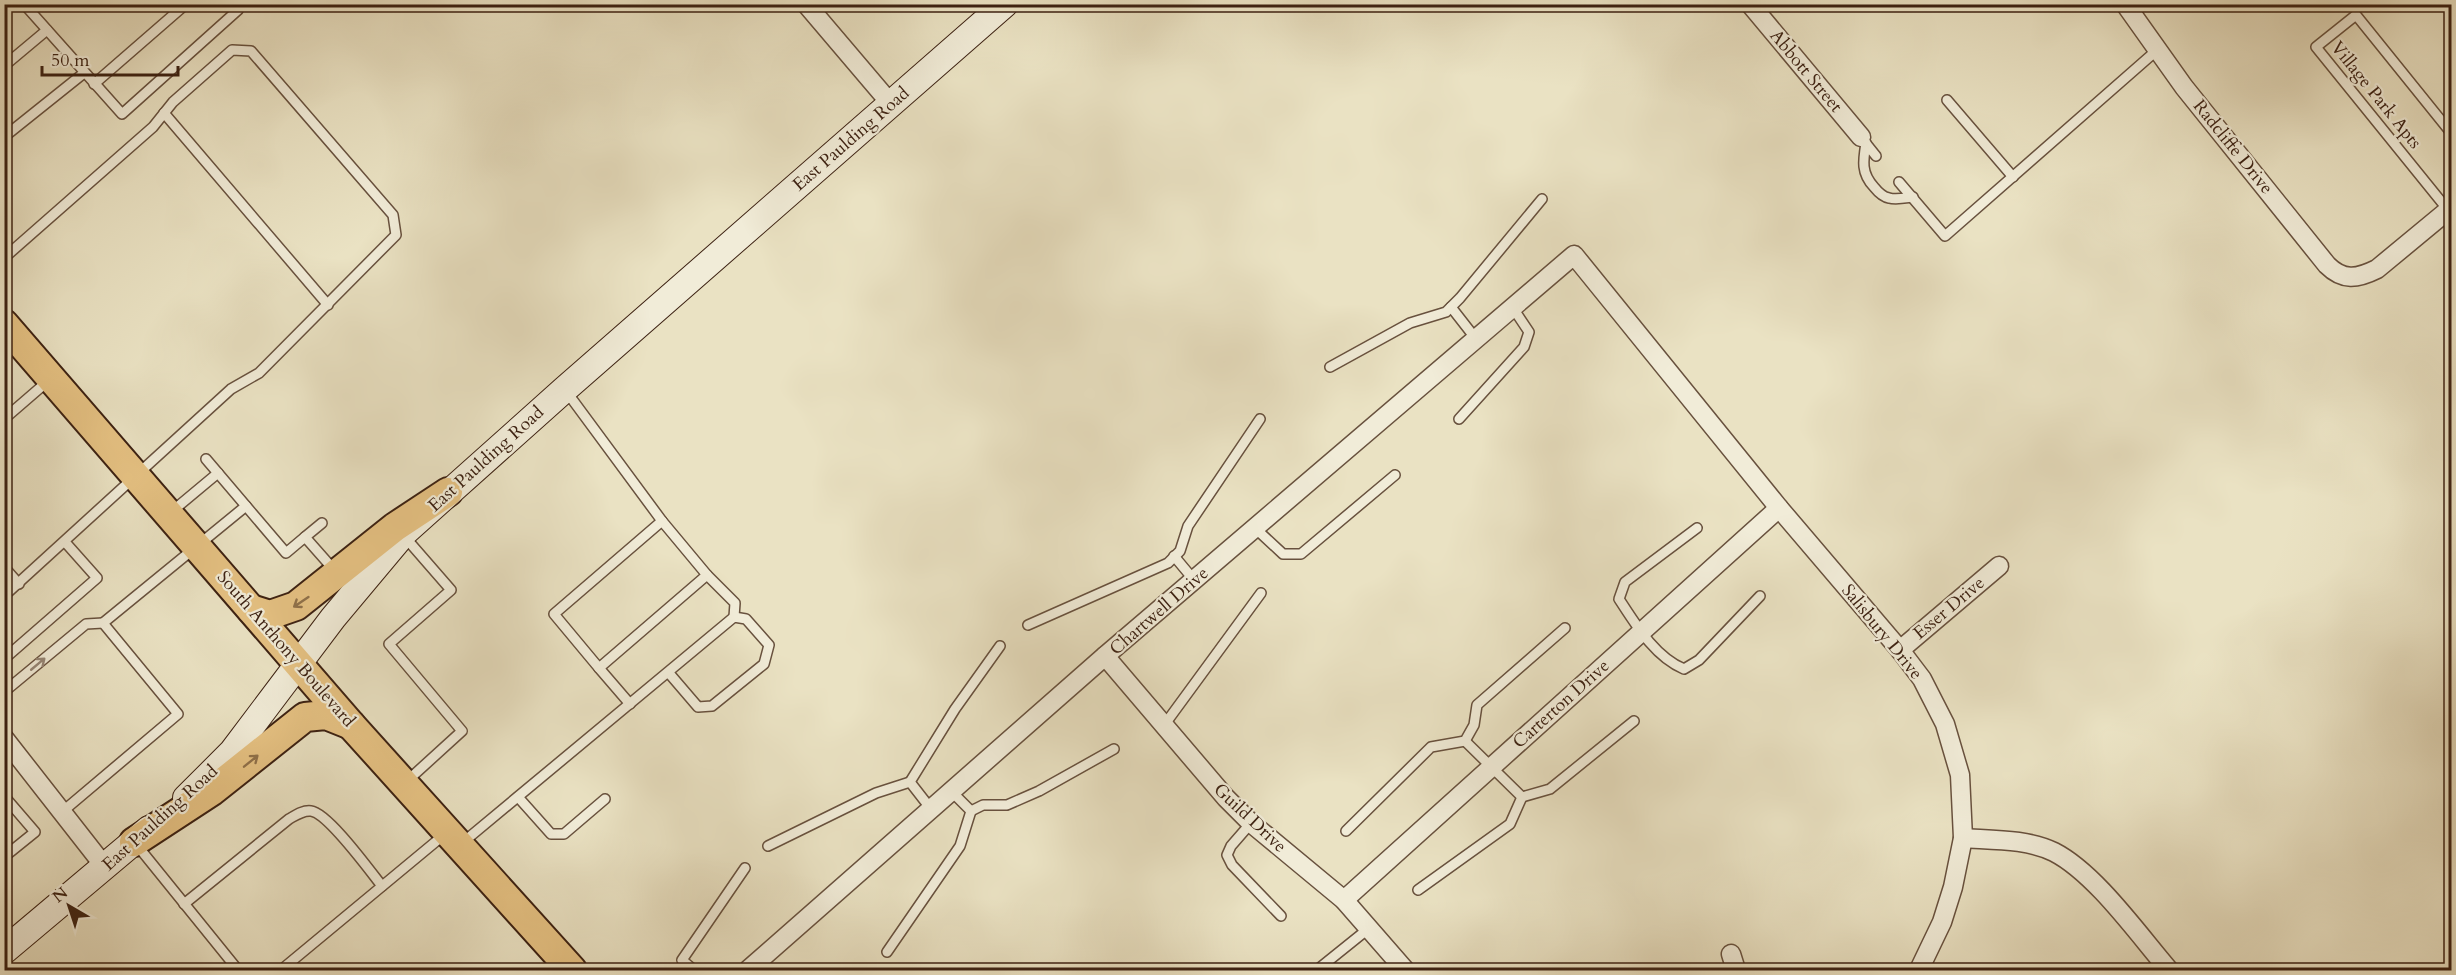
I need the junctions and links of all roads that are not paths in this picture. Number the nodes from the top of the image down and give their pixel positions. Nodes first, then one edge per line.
1 (24, 4) edge
2 (186, 4) edge
3 (241, 4) edge
4 (806, 4) edge
5 (1005, 4) edge
6 (1750, 4) edge
7 (2125, 4) edge
8 (47, 30) junction
9 (2156, 51) junction
10 (4, 66) edge
11 (84, 73) junction
12 (94, 84) junction
13 (1947, 100) dead end
14 (891, 104) junction
15 (164, 113) junction
16 (2451, 134) edge
17 (4, 136) edge
18 (1864, 140) junction
19 (1876, 156) dead end
20 (2013, 177) junction
21 (1899, 182) dead end
22 (1913, 197) junction
23 (1542, 199) dead end
24 (2450, 209) edge
25 (1574, 255) joint
26 (4, 258) edge
27 (328, 305) junction
28 (1451, 307) junction
29 (1513, 308) junction
30 (4, 324) edge
31 (1476, 339) junction
32 (1330, 367) dead end
33 (51, 378) junction
34 (565, 389) junction
35 (4, 419) edge
36 (1260, 419) dead end
37 (1459, 419) dead end
38 (206, 459) dead end
39 (218, 473) junction
40 (1395, 475) dead end
41 (136, 477) junction
42 (448, 492) junction
43 (246, 506) junction
44 (1779, 508) junction
45 (168, 514) junction
46 (662, 521) junction
47 (322, 523) dead end
48 (1255, 528) junction
49 (1697, 528) dead end
50 (403, 534) junction
51 (305, 537) junction
52 (65, 542) junction
53 (196, 547) junction
54 (1174, 556) junction
55 (1999, 566) dead end
56 (4, 567) edge
57 (336, 573) junction
58 (707, 575) junction
59 (1194, 580) junction
60 (19, 584) junction
61 (1261, 593) dead end
62 (4, 596) edge
63 (1760, 596) dead end
64 (251, 609) junction
65 (734, 617) junction
66 (104, 623) junction
67 (1028, 626) dead end
68 (1565, 628) dead end
69 (1641, 632) junction
70 (1000, 646) dead end
71 (1900, 650) junction
72 (1106, 656) junction
73 (4, 659) edge
74 (298, 663) junction
75 (599, 668) junction
76 (668, 672) junction
77 (4, 692) edge
78 (630, 704) junction
79 (1634, 721) dead end
80 (1165, 724) junction
81 (351, 725) junction
82 (6, 741) edge
83 (1465, 741) junction
84 (1114, 749) dead end
85 (1492, 766) junction
86 (910, 782) junction
87 (404, 784) junction
88 (951, 791) junction
89 (4, 796) edge
90 (518, 797) junction
91 (1522, 797) junction
92 (605, 799) dead end
93 (931, 809) junction
94 (971, 811) junction
95 (62, 812) junction
96 (1251, 823) junction
97 (1346, 831) dead end
98 (1963, 838) junction
99 (453, 839) junction
100 (134, 842) junction
101 (768, 846) dead end
102 (4, 857) edge
103 (105, 867) junction
104 (745, 868) dead end
105 (382, 886) junction
106 (1418, 890) dead end
107 (1344, 900) junction
108 (184, 904) junction
109 (1281, 916) dead end
110 (1368, 929) junction
111 (4, 951) edge
112 (887, 951) dead end
113 (238, 970) edge
114 (280, 970) edge
115 (572, 970) edge
116 (694, 970) edge
117 (747, 970) edge
118 (1317, 970) edge
119 (1405, 970) edge
120 (1919, 970) edge
121 (2169, 970) edge

1 - 8 lane
2 - 12 lane
3 - 12 lane
4 - 14 street
5 - 14 main road, East Paulding Road
6 - 18 street, Abbott Street
7 - 9 street, Radcliffe Drive
8 - 10 lane
8 - 11 lane
9 - 20 lane
9 - 24 street, Radcliffe Drive
11 - 12 lane
11 - 17 lane
13 - 20 lane
14 - 34 main road, East Paulding Road
15 - 26 lane
15 - 27 lane
15 - 27 lane
16 - 24 lane, Village Park Apts
18 - 19 lane
18 - 22 lane
20 - 22 lane
21 - 22 lane
23 - 28 lane
25 - 29 street, Chartwell Drive
25 - 44 street, Salisbury Drive
27 - 41 lane
28 - 31 lane
28 - 32 lane
29 - 31 street, Chartwell Drive
29 - 37 lane
30 - 33 main road, South Anthony Boulevard
31 - 48 street, Chartwell Drive
33 - 35 lane
33 - 41 main road, South Anthony Boulevard
34 - 42 main road, East Paulding Road
34 - 46 lane
36 - 54 lane
38 - 39 lane
39 - 43 lane
39 - 45 lane
40 - 48 lane
41 - 45 main road, South Anthony Boulevard
41 - 52 lane
42 - 50 main road, East Paulding Road
42 - 57 main road
43 - 51 lane
43 - 53 lane
44 - 69 street, Carterton Drive
44 - 71 street, Salisbury Drive
45 - 53 main road, South Anthony Boulevard
46 - 58 lane
46 - 75 lane
47 - 51 lane
48 - 59 street, Chartwell Drive
49 - 69 lane
50 - 74 main road, East Paulding Road
50 - 87 lane
51 - 57 lane
52 - 60 lane
52 - 73 lane
53 - 64 main road, South Anthony Boulevard
53 - 66 lane
54 - 59 lane
54 - 67 lane
55 - 71 street, Esser Drive
56 - 60 lane
57 -> 64 main road
58 - 65 lane
58 - 75 lane
59 - 72 street, Chartwell Drive
60 - 62 lane
61 - 80 lane
63 - 69 lane
64 - 74 main road, South Anthony Boulevard
65 - 76 lane
65 - 76 lane
77 -> 66 lane
66 - 95 lane
68 - 83 lane
69 - 85 street, Carterton Drive
70 - 86 lane
71 - 98 street, Salisbury Drive
72 - 80 street, Guild Drive
72 - 88 street, Chartwell Drive
74 - 81 main road, South Anthony Boulevard
74 - 100 main road, East Paulding Road
75 - 78 lane
76 - 78 lane
78 - 90 lane
79 - 91 lane
80 - 96 street, Guild Drive
81 - 87 main road, South Anthony Boulevard
100 -> 81 main road
82 - 95 street
83 - 85 lane
83 - 97 lane
84 - 94 lane
85 - 91 lane
85 - 107 street, Carterton Drive
86 - 93 lane
86 - 101 lane
87 - 99 main road, South Anthony Boulevard
88 - 93 street, Chartwell Drive
88 - 94 lane
89 - 102 lane
90 - 92 lane
90 - 99 lane
91 - 106 lane
93 - 117 street, Chartwell Drive
94 - 112 lane
95 - 103 street
96 - 107 street, Guild Drive
96 - 109 lane
98 - 120 street, Salisbury Drive
98 - 121 street
99 - 105 lane
99 - 115 main road, South Anthony Boulevard
100 - 103 main road, East Paulding Road
100 - 108 lane
103 - 111 main road, East Paulding Road
104 - 116 lane
105 - 108 lane
105 - 114 lane
107 - 110 street, Guild Drive
108 - 113 lane
110 - 118 lane
110 - 119 street, Guild Drive

